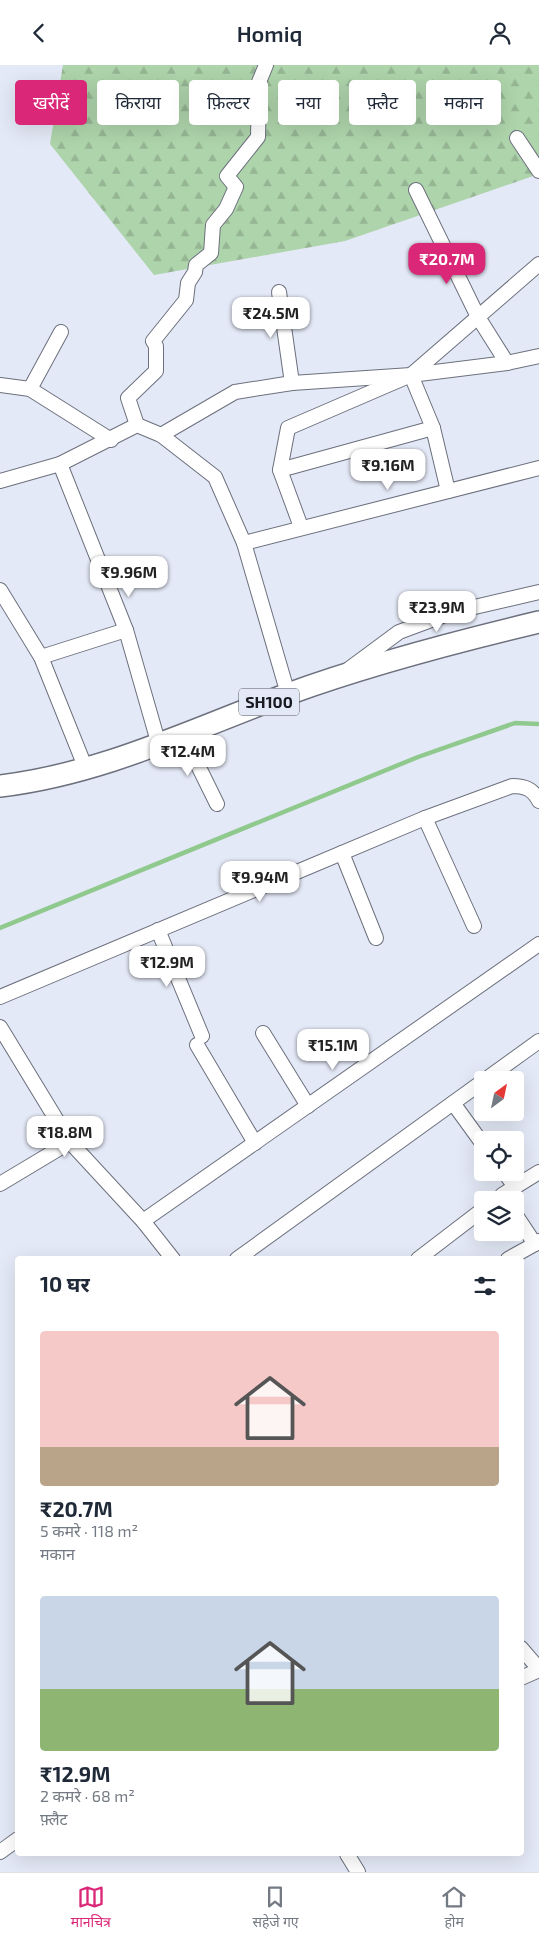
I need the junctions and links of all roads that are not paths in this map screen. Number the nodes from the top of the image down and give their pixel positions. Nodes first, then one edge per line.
1 (266, 65) edge
2 (517, 138) dead end
3 (539, 171) edge
4 (416, 191) dead end
5 (539, 264) edge
6 (279, 292) dead end
7 (478, 317) junction
8 (61, 332) dead end
9 (539, 356) edge
10 (507, 363) junction
11 (411, 375) junction
12 (292, 383) junction
13 (0, 385) edge
14 (30, 389) junction
15 (138, 425) junction
16 (433, 428) junction
17 (161, 435) junction
18 (111, 440) junction
19 (60, 465) junction
20 (280, 469) junction
21 (539, 469) edge
22 (0, 481) edge
23 (448, 491) junction
24 (301, 527) junction
25 (244, 543) junction
26 (0, 591) edge
27 (539, 592) edge
28 (539, 622) edge
29 (126, 629) junction
30 (41, 657) junction
31 (337, 679) junction
32 (288, 694) junction
33 (184, 737) junction
34 (159, 745) junction
35 (86, 769) junction
36 (0, 786) edge
37 (539, 801) edge
38 (217, 804) dead end
39 (425, 818) junction
40 (342, 853) junction
41 (474, 926) dead end
42 (158, 930) junction
43 (376, 938) dead end
44 (539, 944) edge
45 (0, 997) edge
46 (0, 1027) edge
47 (263, 1033) dead end
48 (539, 1041) edge
49 (498, 1071) edge
50 (474, 1088) edge
51 (453, 1103) junction
52 (308, 1105) junction
53 (474, 1132) edge
54 (70, 1142) junction
55 (255, 1143) junction
56 (539, 1172) edge
57 (511, 1181) edge
58 (0, 1184) edge
59 (516, 1187) junction
60 (511, 1191) edge
61 (474, 1216) edge
62 (143, 1221) junction
63 (524, 1225) edge
64 (537, 1242) edge
65 (171, 1256) edge
66 (241, 1256) edge
67 (422, 1256) edge
68 (513, 1256) edge
69 (524, 1652) edge
70 (539, 1670) edge
71 (524, 1677) edge
72 (15, 1841) edge
73 (0, 1852) edge
74 (348, 1856) edge
75 (358, 1872) edge

1 - 15 street
2 - 3 street
4 - 7 street
5 - 7 street
6 - 12 street
7 - 10 street
7 - 11 street
8 - 14 street
9 - 10 street
10 - 11 street
11 - 12 street
11 - 16 street
11 - 20 street
12 - 17 street
13 - 14 street
14 - 18 street
15 - 17 street
15 - 18 street
16 - 20 street
16 - 23 street
17 - 25 street
18 - 19 street
19 - 22 street
19 - 29 street
20 - 24 street
21 - 23 street
23 - 24 street
24 - 25 street
25 - 32 street
26 - 30 street
27 - 31 street
28 - 31 main road, SH100
29 - 30 street
29 - 34 street
30 - 35 street
31 - 32 main road, SH100
32 - 33 main road, SH100
33 - 34 main road, SH100
33 - 38 street
34 - 35 main road, SH100
35 - 36 main road, SH100
37 - 39 street
39 - 40 street
39 - 41 street
40 - 42 street
40 - 43 street
42 - 45 street
42 - 55 street
44 - 52 street
46 - 54 street
47 - 52 street
48 - 49 street
50 - 51 street
51 - 53 street
51 - 66 street
52 - 55 street
54 - 58 street
54 - 62 street
55 - 62 street
56 - 59 street
57 - 59 street
59 - 60 street
61 - 67 street
62 - 65 street
63 - 64 street
64 - 68 street
69 - 70 street
70 - 71 street
72 - 73 street
74 - 75 street

